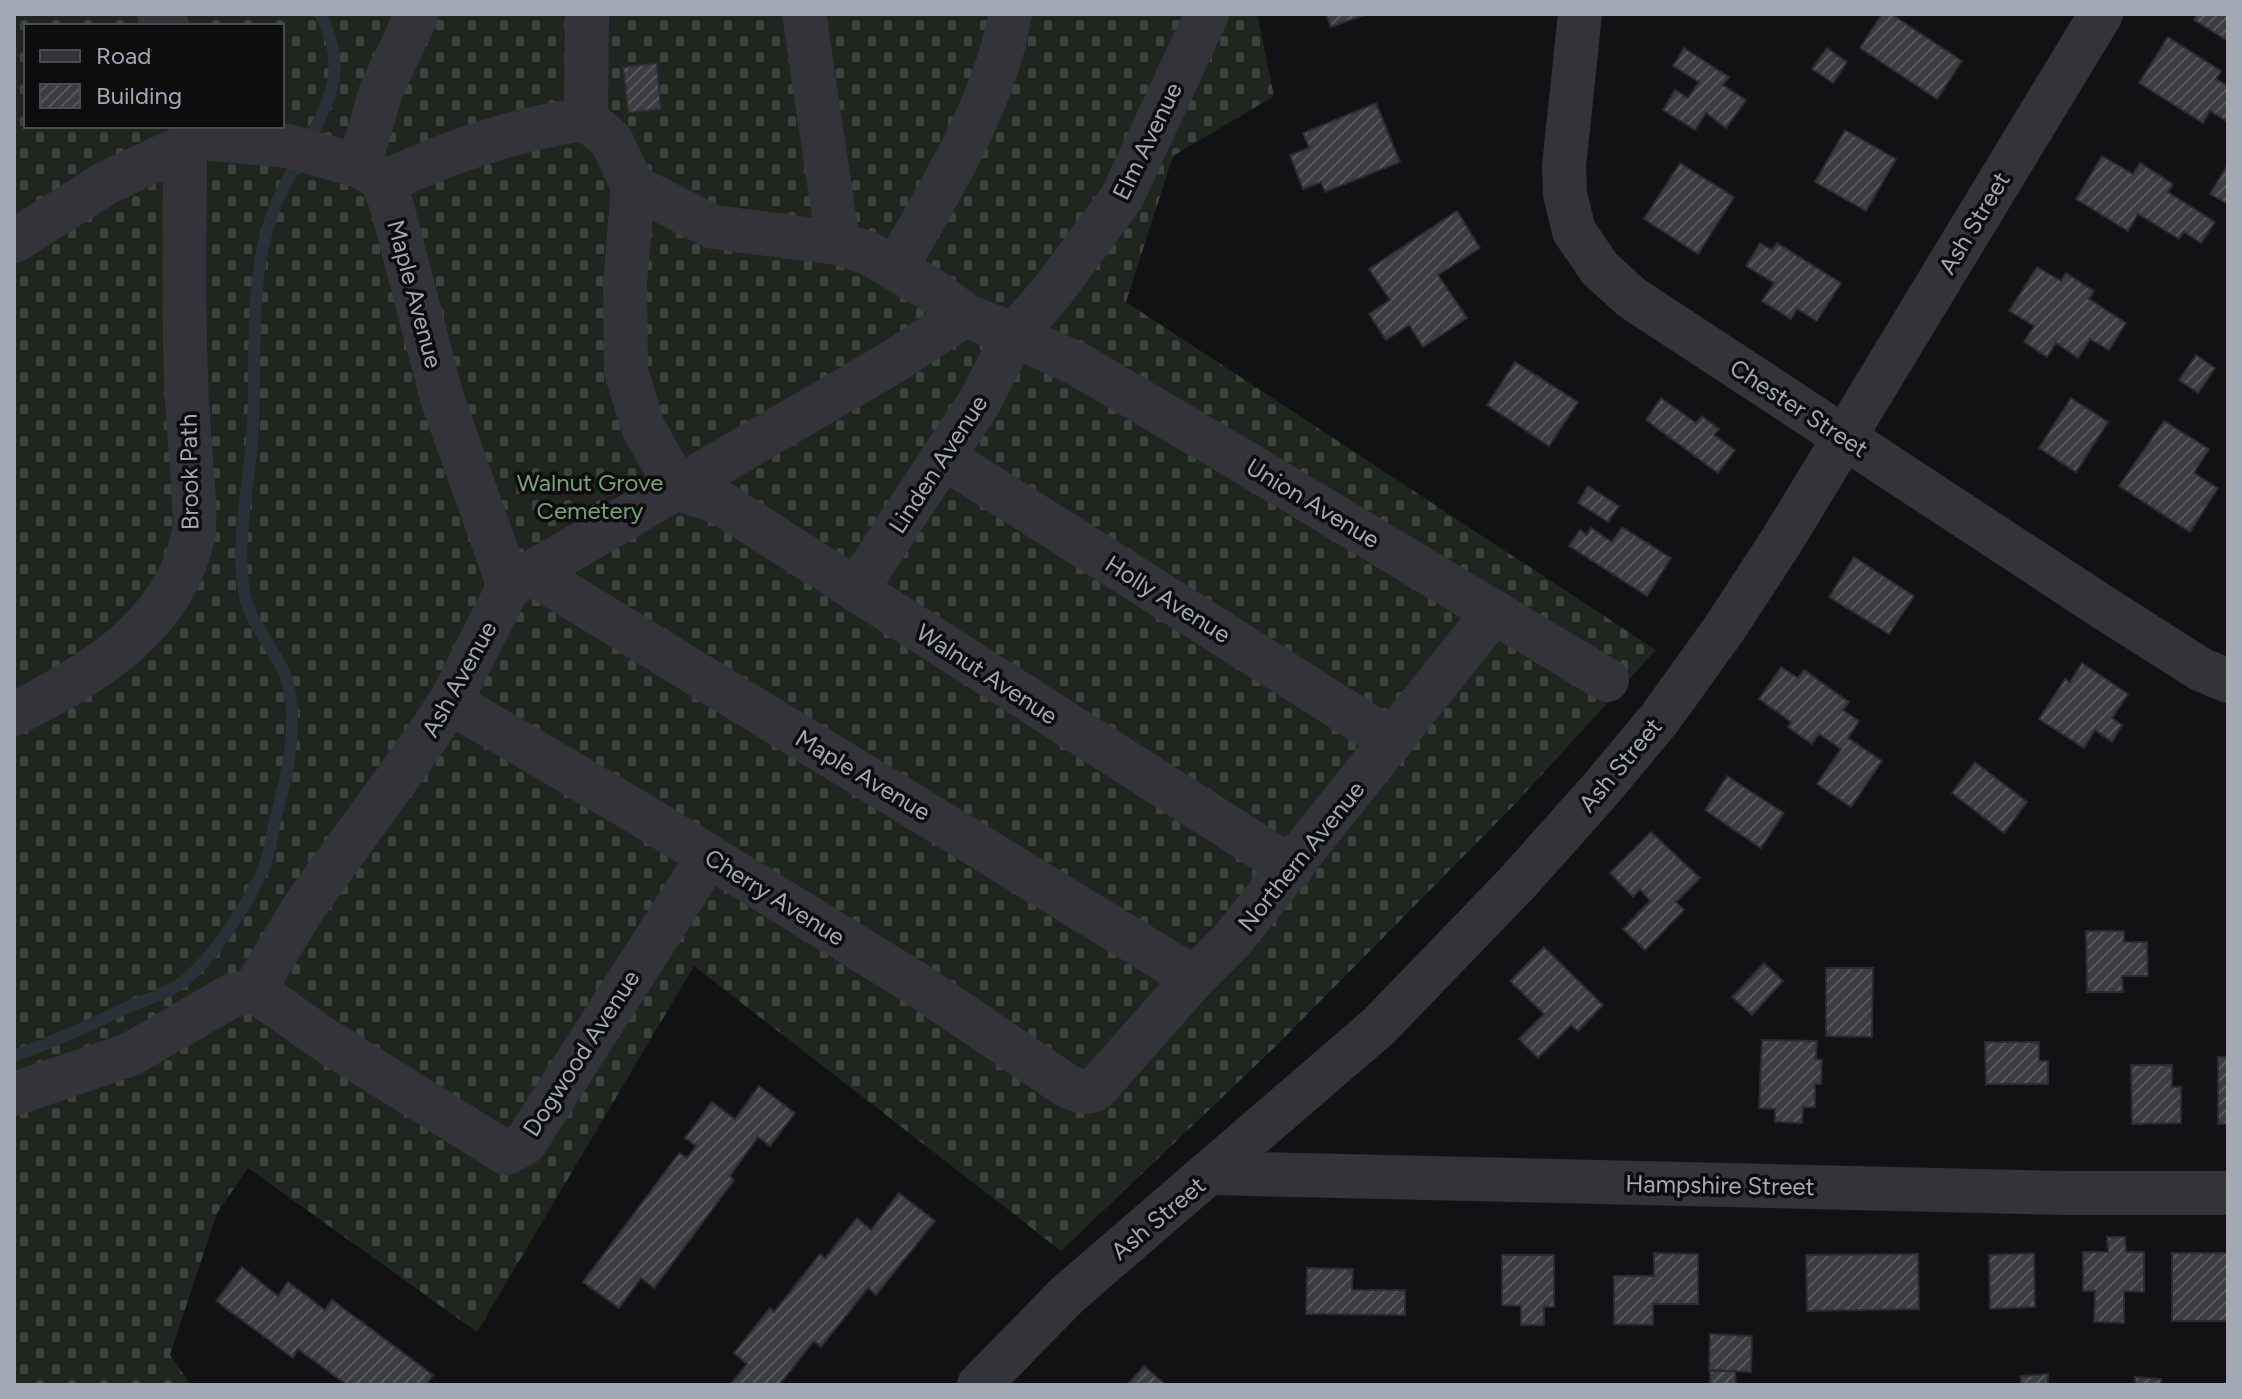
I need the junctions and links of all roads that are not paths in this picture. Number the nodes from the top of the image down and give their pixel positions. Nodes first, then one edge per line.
1 (417, 14) edge
2 (587, 14) edge
3 (804, 14) edge
4 (1010, 14) edge
5 (1207, 14) edge
6 (1580, 14) edge
7 (2101, 14) edge
8 (586, 119) junction
9 (197, 137) edge
10 (338, 162) junction
11 (633, 186) junction
12 (14, 241) edge
13 (838, 243) junction
14 (896, 268) junction
15 (965, 315) junction
16 (1014, 335) junction
17 (1844, 437) junction
18 (943, 457) junction
19 (678, 489) junction
20 (520, 580) junction
21 (856, 590) junction
22 (1494, 612) junction
23 (1607, 680) dead end
24 (2228, 681) edge
25 (450, 702) junction
26 (14, 714) edge
27 (1392, 741) junction
28 (709, 856) junction
29 (1292, 868) junction
30 (1194, 978) junction
31 (254, 990) junction
32 (1096, 1089) joint
33 (14, 1094) edge
34 (1211, 1173) junction
35 (2228, 1193) edge
36 (979, 1385) edge

1 - 10 street
2 - 8 street
3 - 13 street
4 - 14 street
5 - 16 street, Elm Avenue
6 - 17 street, Chester Street
7 - 17 street, Ash Street
8 - 10 street
8 - 11 street
9 - 10 street
9 - 12 street
9 - 26 street, Brook Path
10 - 20 street, Maple Avenue
11 - 13 street
11 - 19 street
13 - 14 street
14 - 15 street
15 - 16 street, Union Avenue
15 - 19 street
16 - 18 street, Linden Avenue
16 - 22 street, Union Avenue
17 - 24 street, Chester Street
17 - 34 street, Ash Street
18 - 21 street, Linden Avenue
18 - 27 street, Holly Avenue
19 - 20 street
19 - 21 street, Walnut Avenue
20 - 25 street, Ash Avenue
20 - 30 street, Maple Avenue
21 - 29 street, Walnut Avenue
22 - 23 street, Union Avenue
22 - 27 street, Northern Avenue
25 - 28 street, Cherry Avenue
25 - 31 street, Ash Avenue
27 - 29 street, Northern Avenue
28 - 31 street, Dogwood Avenue
28 - 32 street, Cherry Avenue
29 - 30 street, Northern Avenue
30 - 32 street, Northern Avenue
31 - 33 street
34 - 35 street, Hampshire Street
34 - 36 street, Ash Street

